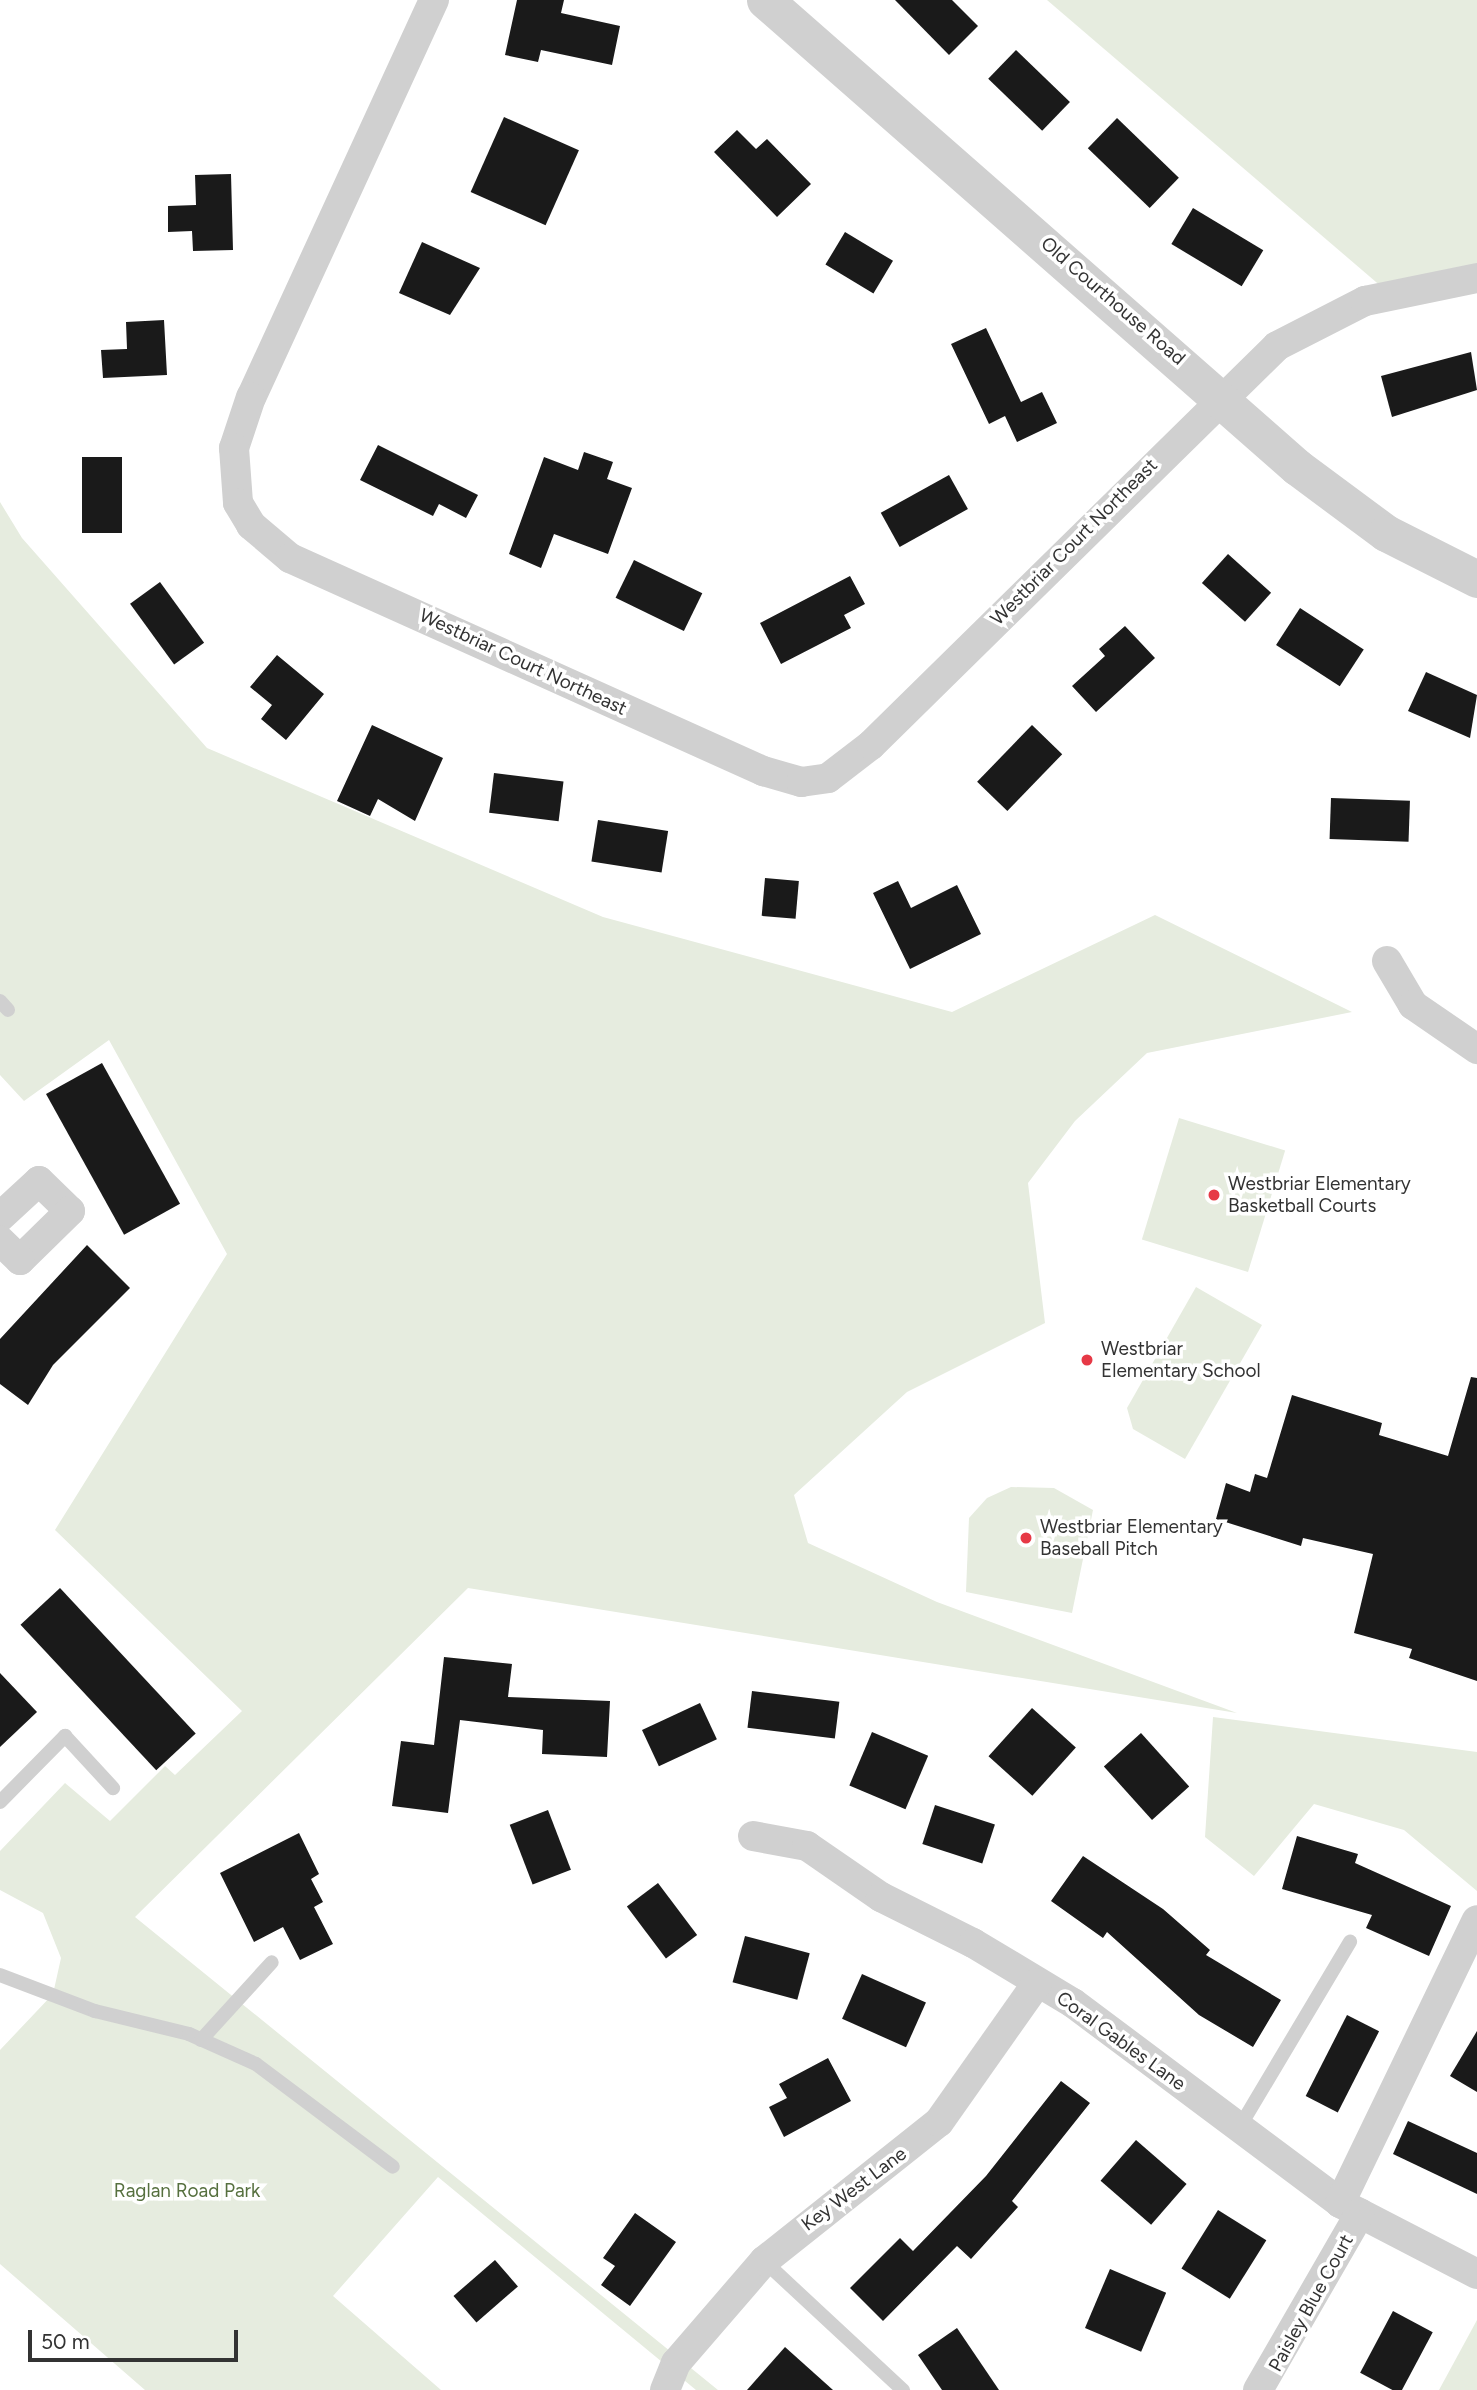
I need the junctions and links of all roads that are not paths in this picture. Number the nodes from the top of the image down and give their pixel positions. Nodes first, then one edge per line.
1 (434, 0) edge
2 (765, 0) edge
3 (1477, 278) edge
4 (1222, 398) junction
5 (1477, 579) edge
6 (1387, 961) dead end
7 (1477, 1049) edge
8 (0, 1217) edge
9 (10, 1251) edge
10 (113, 1788) dead end
11 (0, 1801) edge
12 (753, 1836) dead end
13 (1477, 1920) edge
14 (1350, 1942) dead end
15 (272, 1962) dead end
16 (0, 1975) edge
17 (1037, 1983) junction
18 (201, 2039) junction
19 (1239, 2128) junction
20 (393, 2166) dead end
21 (1350, 2208) junction
22 (764, 2262) junction
23 (1477, 2274) edge
24 (665, 2390) edge
25 (903, 2390) edge
26 (1258, 2390) edge

1 - 4 street, Westbriar Court Northeast
2 - 4 street, Old Courthouse Road
3 - 4 street, Westbriar Court Northeast
4 - 5 street, Old Courthouse Road
6 - 7 street
8 - 9 street
10 - 11 lane
12 - 17 street, Coral Gables Lane
13 - 21 street, Paisley Blue Court
14 - 19 lane
15 - 18 lane
16 - 18 lane
17 - 19 street, Coral Gables Lane
17 - 22 street, Key West Lane
18 - 20 lane
19 - 21 street, Coral Gables Lane
21 - 23 street, Coral Gables Lane
21 - 26 street, Paisley Blue Court
22 - 24 street, Key West Lane
22 - 25 lane

